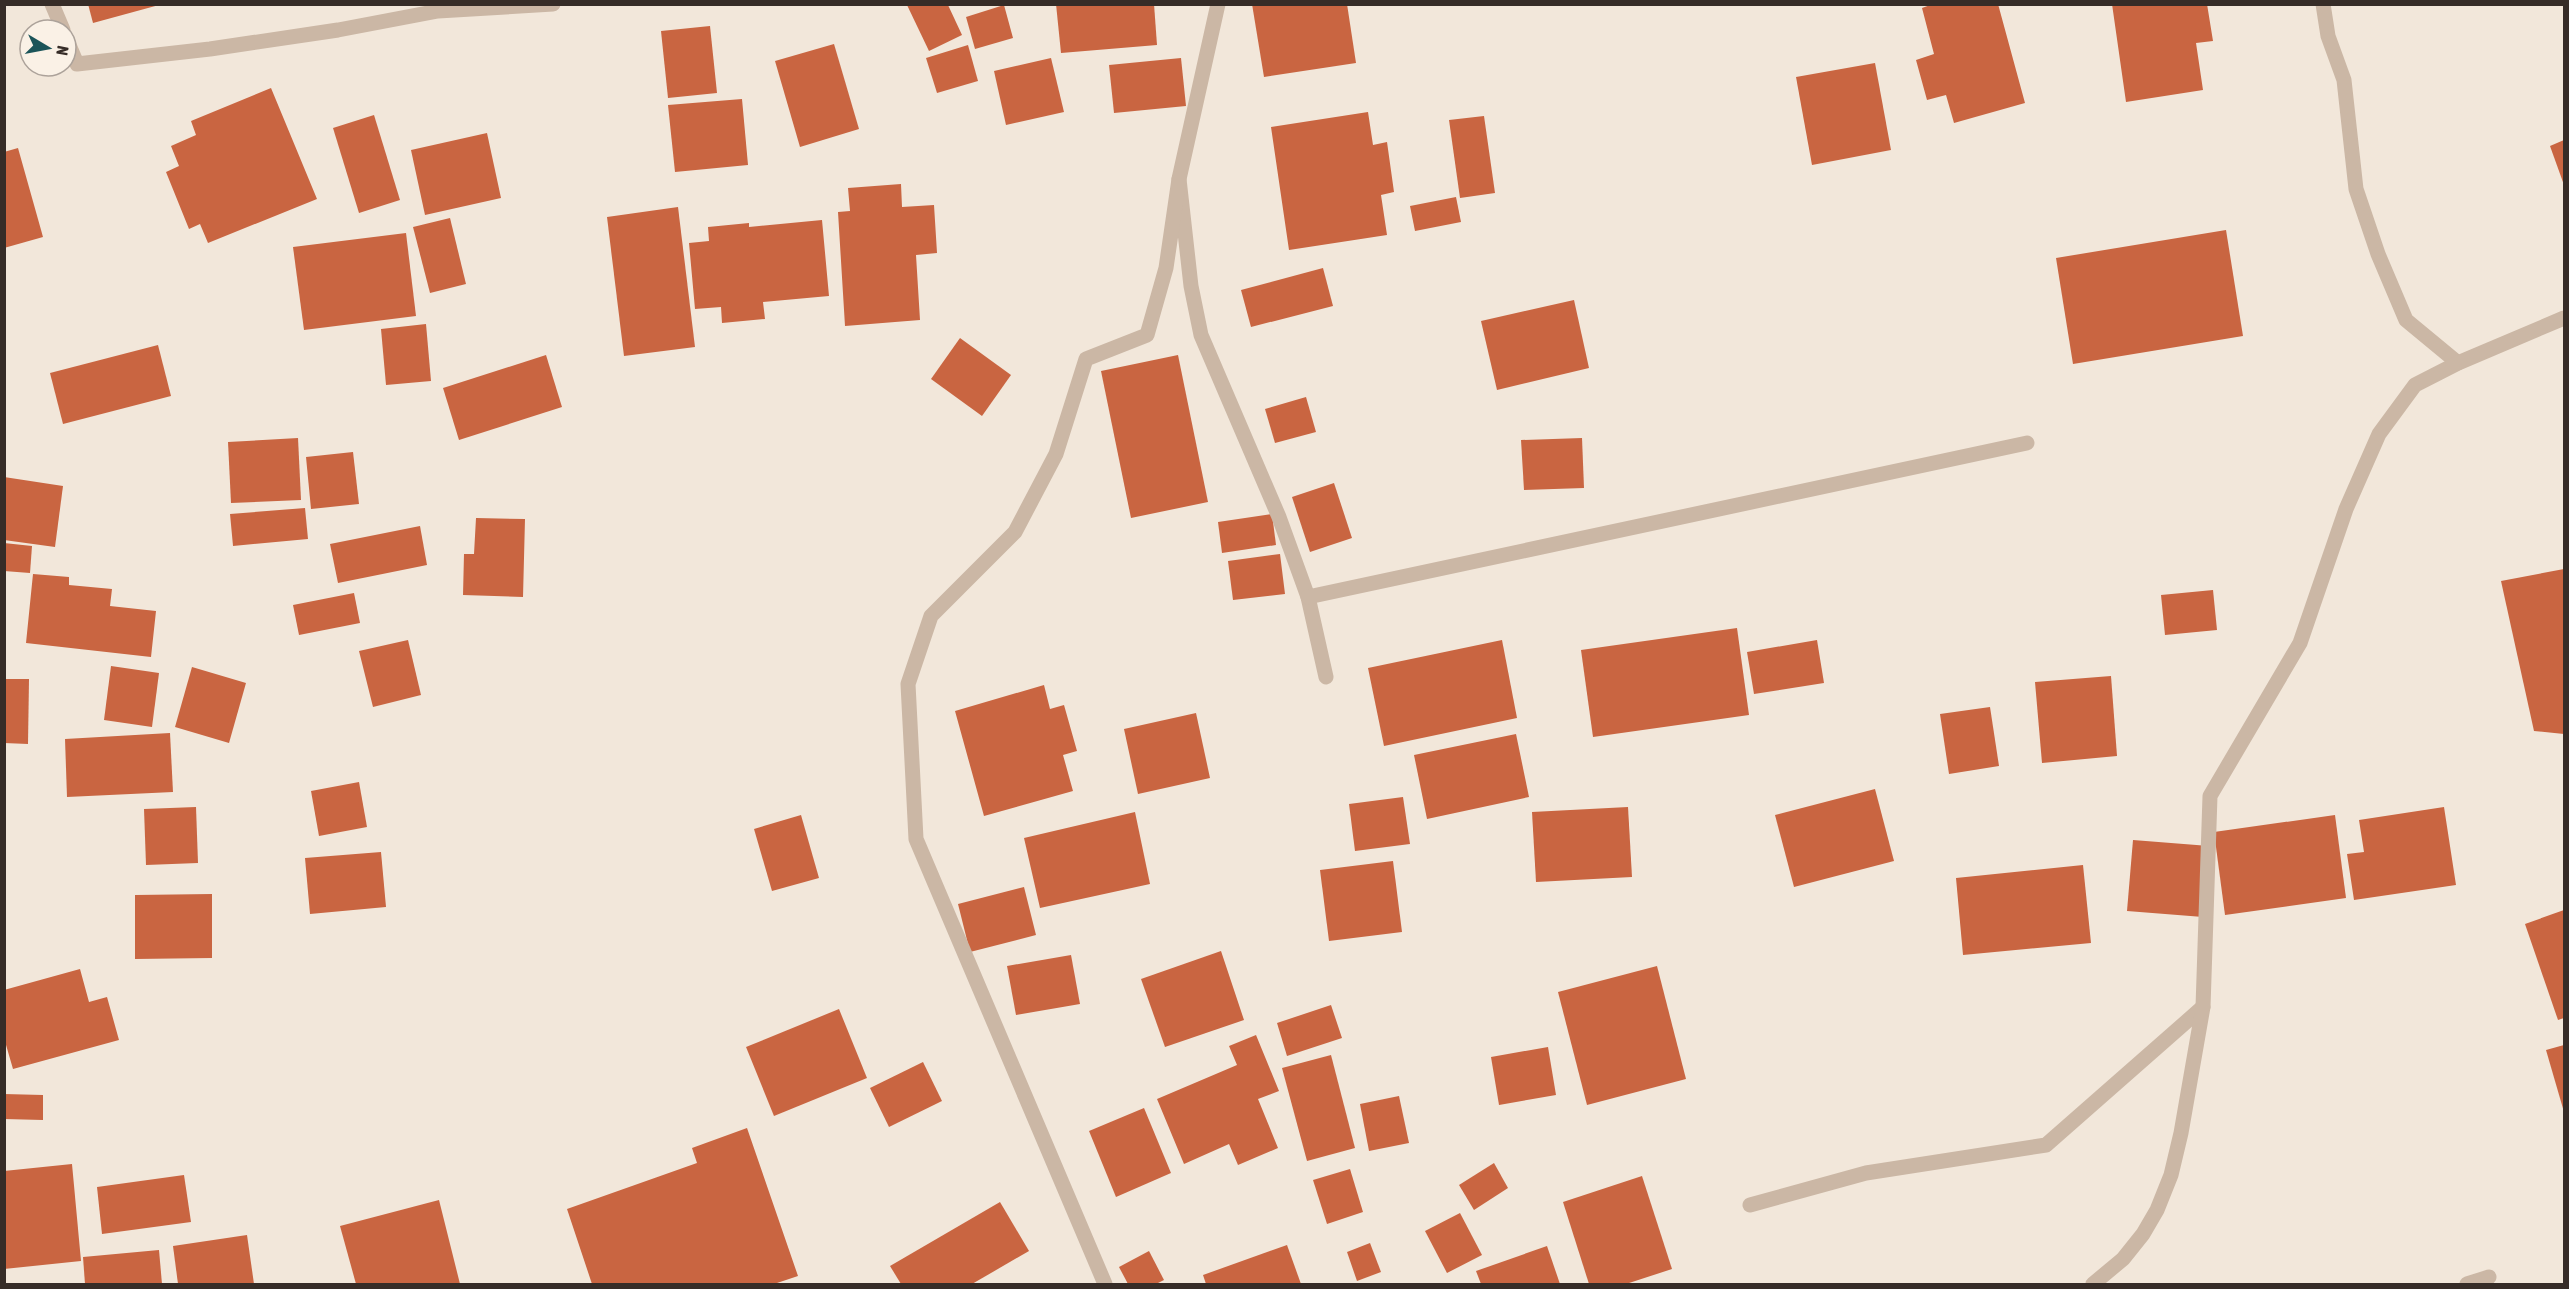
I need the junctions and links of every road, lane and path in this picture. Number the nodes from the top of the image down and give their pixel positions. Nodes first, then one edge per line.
1 (52, 4) edge
2 (553, 4) edge
3 (1218, 4) edge
4 (2323, 4) edge
5 (58, 18) edge
6 (78, 64) edge
7 (1179, 179) junction
8 (2565, 318) edge
9 (2458, 363) junction
10 (2027, 443) dead end
11 (1308, 597) junction
12 (1326, 677) dead end
13 (2203, 1007) junction
14 (1750, 1205) dead end
15 (2489, 1278) dead end
16 (1105, 1284) edge
17 (2093, 1284) edge
18 (2467, 1284) edge

1 - 5 street
2 - 6 street
3 - 7 street
4 - 9 street
7 - 11 street
7 - 16 street
8 - 9 street
9 - 13 street
10 - 11 street
11 - 12 street
13 - 14 street
13 - 17 street
15 - 18 street

